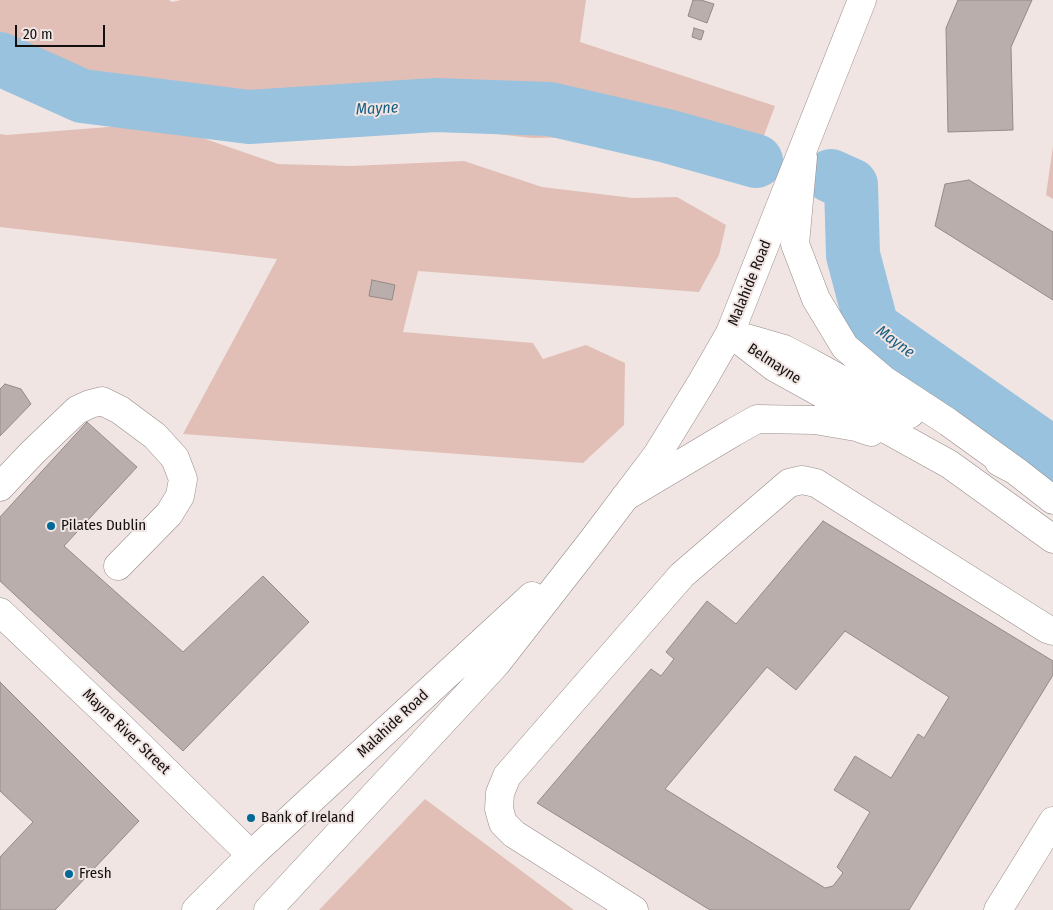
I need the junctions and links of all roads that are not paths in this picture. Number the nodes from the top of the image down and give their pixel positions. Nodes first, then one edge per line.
1 (862, 0) edge
2 (804, 145) junction
3 (730, 333) junction
4 (949, 464) junction
5 (1016, 471) junction
6 (0, 487) edge
7 (625, 497) junction
8 (1053, 500) edge
9 (1053, 539) edge
10 (592, 541) junction
11 (118, 566) dead end
12 (0, 612) edge
13 (1053, 631) edge
14 (1053, 821) edge
15 (251, 855) junction
16 (196, 910) edge
17 (268, 910) edge
18 (634, 910) edge
19 (998, 910) edge

1 - 2 street, Malahide Road
2 - 3 street, Malahide Road
2 - 5 street
3 - 4 street, Belmayne
3 - 5 street, Belmayne
3 - 7 street, Malahide Road
4 - 7 street
4 - 9 street, Belmayne
5 - 8 street, Belmayne
6 - 11 street
7 - 10 street, Malahide Road
10 - 15 street, Malahide Road
10 - 17 street, Malahide Road
12 - 15 street, Mayne River Street
13 - 18 street
14 - 19 street
15 - 16 street, Malahide Road

